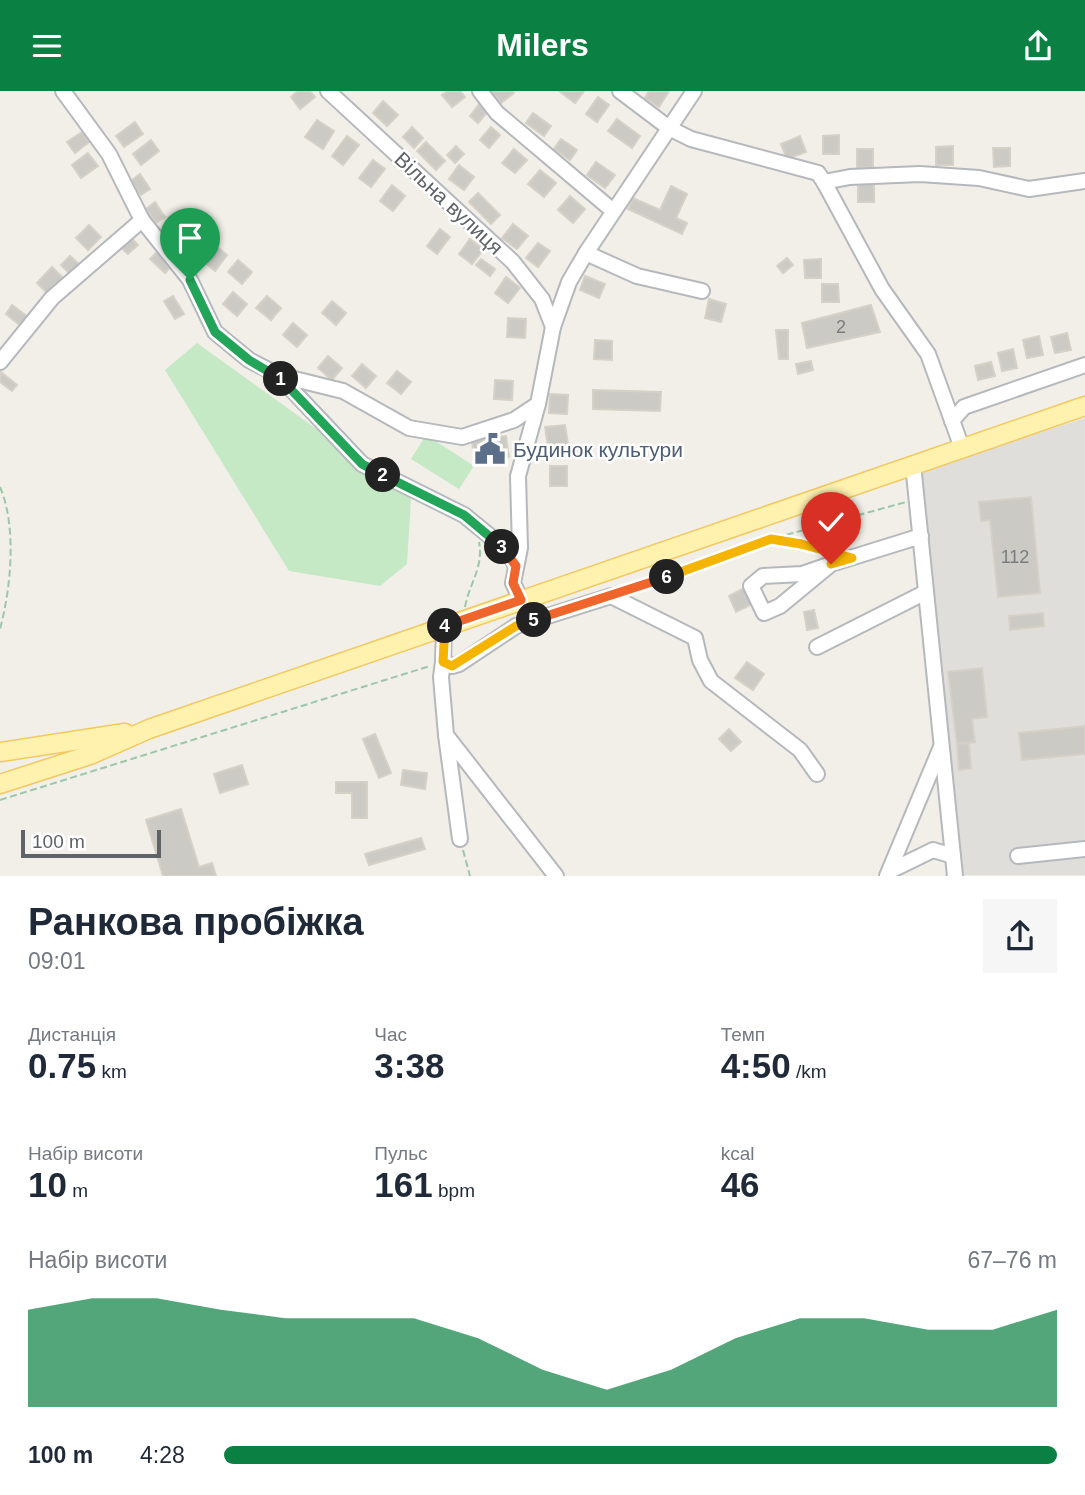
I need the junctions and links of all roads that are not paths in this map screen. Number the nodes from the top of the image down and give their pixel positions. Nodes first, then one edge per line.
1 (63, 91) edge
2 (328, 91) edge
3 (480, 91) edge
4 (620, 91) edge
5 (694, 91) edge
6 (669, 128) junction
7 (1085, 181) edge
8 (824, 182) junction
9 (612, 210) junction
10 (142, 220) junction
11 (586, 253) junction
12 (702, 291) dead end
13 (553, 327) junction
14 (0, 362) edge
15 (1085, 365) edge
16 (278, 375) junction
17 (538, 404) junction
18 (1085, 406) edge
19 (952, 421) junction
20 (962, 448) junction
21 (913, 464) junction
22 (921, 536) junction
23 (831, 564) junction
24 (516, 566) junction
25 (926, 592) junction
26 (521, 600) junction
27 (444, 627) junction
28 (817, 647) dead end
29 (443, 662) junction
30 (149, 729) junction
31 (446, 735) junction
32 (942, 745) junction
33 (0, 752) edge
34 (817, 774) dead end
35 (0, 784) edge
36 (460, 839) road end
37 (1085, 849) edge
38 (953, 856) junction
39 (1018, 856) dead end
40 (889, 873) edge
41 (556, 876) edge
42 (955, 876) edge

1 - 10 street
2 - 13 street, Вільна вулиця
3 - 9 street
4 - 6 street
5 - 6 street
6 - 8 street
6 - 9 street
7 - 8 street
8 - 19 street
9 - 11 street
10 - 14 street
10 - 16 street
11 - 12 street
11 - 13 street
13 - 17 street
15 - 19 street
16 - 17 street
16 - 24 street
17 - 24 street
18 - 20 main road
19 - 20 street
20 - 21 main road
21 - 22 street
21 - 26 main road
22 - 23 street
22 - 25 street
23 - 23 street
24 - 26 street
25 - 28 street
25 - 32 street
26 - 27 main road
27 - 29 street
27 - 30 main road
29 - 31 street
29 - 34 street
30 - 33 main road
30 - 35 main road
31 - 36 street
31 - 41 street
32 - 38 street
32 - 40 street
37 - 39 street
38 - 40 street
38 - 42 street

